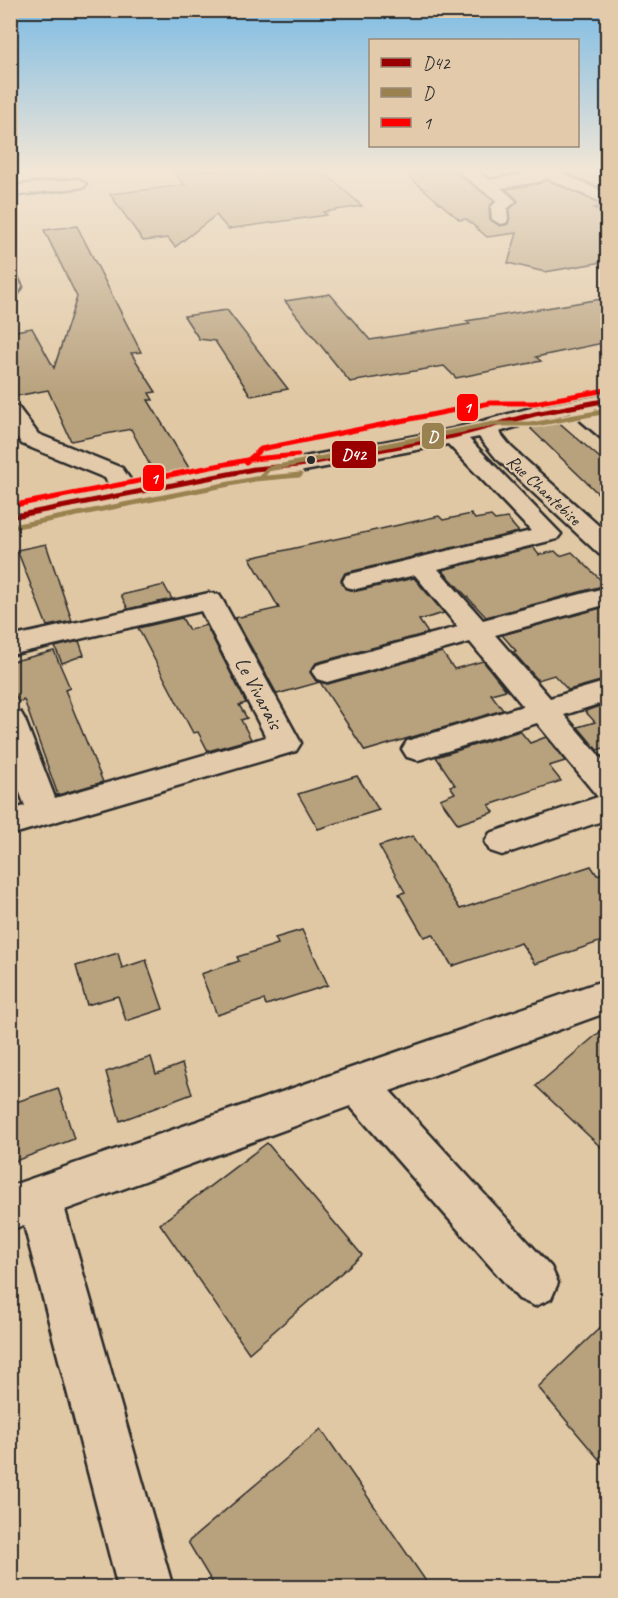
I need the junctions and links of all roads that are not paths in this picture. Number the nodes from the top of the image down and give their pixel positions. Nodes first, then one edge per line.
1 (10, 281) edge
2 (10, 291) edge
3 (608, 400) edge
4 (577, 406) junction
5 (10, 412) edge
6 (484, 429) junction
7 (608, 432) edge
8 (453, 436) junction
9 (127, 494) junction
10 (10, 517) edge
11 (608, 549) edge
12 (421, 565) junction
13 (356, 581) dead end
14 (608, 595) edge
15 (477, 632) junction
16 (10, 646) edge
17 (327, 672) dead end
18 (608, 691) edge
19 (542, 711) junction
20 (10, 720) edge
21 (418, 749) dead end
22 (608, 788) edge
23 (608, 806) edge
24 (44, 814) junction
25 (10, 824) edge
26 (502, 842) dead end
27 (608, 995) edge
28 (357, 1084) junction
29 (25, 1202) edge
30 (535, 1282) dead end
31 (146, 1587) edge

1 - 2 street
3 - 4 street
4 - 6 street
4 - 7 street
5 - 9 street
6 - 8 street
6 - 11 street, Rue Chantebise
8 - 9 street
8 - 12 street
9 - 10 street
12 - 13 street
12 - 15 street
14 - 15 street
15 - 17 street
15 - 19 street
16 - 24 street, Le Vivarais
18 - 19 street
19 - 21 street
19 - 22 street
20 - 24 street
23 - 26 street
24 - 25 street, Le Vivarais
27 - 28 street
28 - 29 street
28 - 30 street
29 - 31 street

